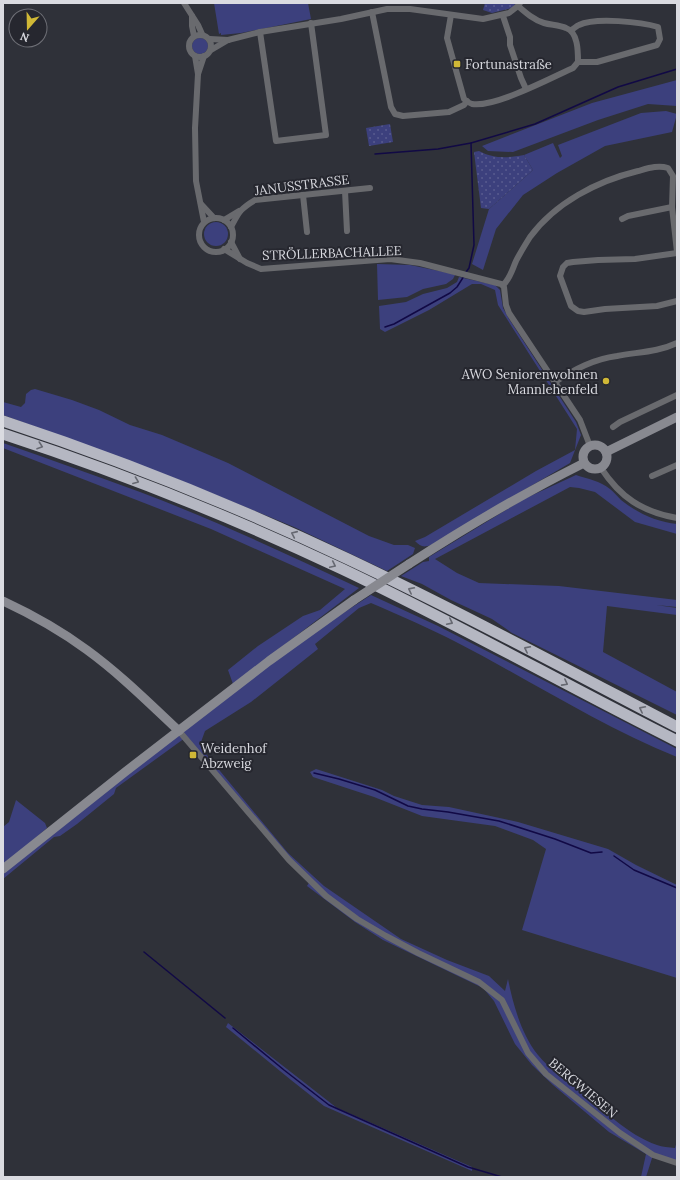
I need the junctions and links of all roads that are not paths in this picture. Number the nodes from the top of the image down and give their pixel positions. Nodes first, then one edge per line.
1 (184, 3) edge
2 (519, 5) edge
3 (372, 12) junction
4 (451, 15) junction
5 (192, 16) junction
6 (503, 16) junction
7 (311, 24) junction
8 (571, 30) junction
9 (260, 32) junction
10 (202, 34) junction
11 (194, 36) junction
12 (210, 39) junction
13 (228, 40) junction
14 (211, 50) junction
15 (195, 56) junction
16 (204, 56) junction
17 (578, 62) junction
18 (198, 74) junction
19 (526, 89) junction
20 (467, 101) junction
21 (370, 188) dead end
22 (344, 191) junction
23 (303, 195) junction
24 (200, 203) junction
25 (672, 208) junction
26 (239, 211) junction
27 (214, 218) junction
28 (622, 219) dead end
29 (224, 220) junction
30 (204, 222) junction
31 (231, 227) junction
32 (347, 231) dead end
33 (307, 232) dead end
34 (231, 242) junction
35 (224, 249) junction
36 (677, 252) edge
37 (240, 259) junction
38 (503, 286) junction
39 (677, 301) edge
40 (677, 343) edge
41 (555, 382) junction
42 (677, 395) edge
43 (677, 417) edge
44 (3, 420) edge
45 (613, 427) dead end
46 (3, 434) edge
47 (590, 446) junction
48 (606, 452) junction
49 (584, 463) junction
50 (677, 466) edge
51 (601, 468) junction
52 (652, 476) dead end
53 (677, 518) edge
54 (3, 601) edge
55 (677, 727) edge
56 (178, 731) junction
57 (677, 741) edge
58 (3, 869) edge
59 (677, 1163) edge

1 - 5 street
2 - 6 street
2 - 8 street
3 - 4 street
3 - 7 street
3 - 20 street
4 - 6 street
4 - 20 street
5 - 10 street
5 - 11 street
6 - 19 street
7 - 9 street
7 - 9 street
8 - 17 street
8 - 17 street
9 - 13 street
10 - 11 street
10 - 12 street
11 - 15 street
12 - 13 street
12 - 14 street
13 - 14 street
14 - 16 street
15 - 16 street
15 - 18 street
16 - 18 street
17 - 19 street
18 - 24 street
19 - 20 street
21 - 22 street, JANUSSTRASSE
22 - 23 street, JANUSSTRASSE
22 - 32 street
23 - 26 street, JANUSSTRASSE
23 - 33 street
24 - 27 street
24 - 30 street
25 - 28 street
25 - 36 street
25 - 38 street
26 - 29 street, JANUSSTRASSE
26 - 31 street, JANUSSTRASSE
27 - 29 street
27 - 30 street
29 - 31 street
30 - 35 street
31 - 34 street
34 - 35 street
34 - 37 street
35 - 37 street, STRÖLLERBACHALLEE
36 - 39 street
37 - 38 street, STRÖLLERBACHALLEE
38 - 41 street
40 - 41 street
41 - 47 street
42 - 45 street
43 - 48 main road
55 -> 44 highway
46 -> 57 highway
47 - 48 main road
47 - 49 main road
48 - 51 main road
49 - 51 main road
49 - 56 main road, bridge
50 - 52 street
51 - 53 street
54 - 56 main road
56 - 58 main road
56 - 59 street, BERGWIESEN

